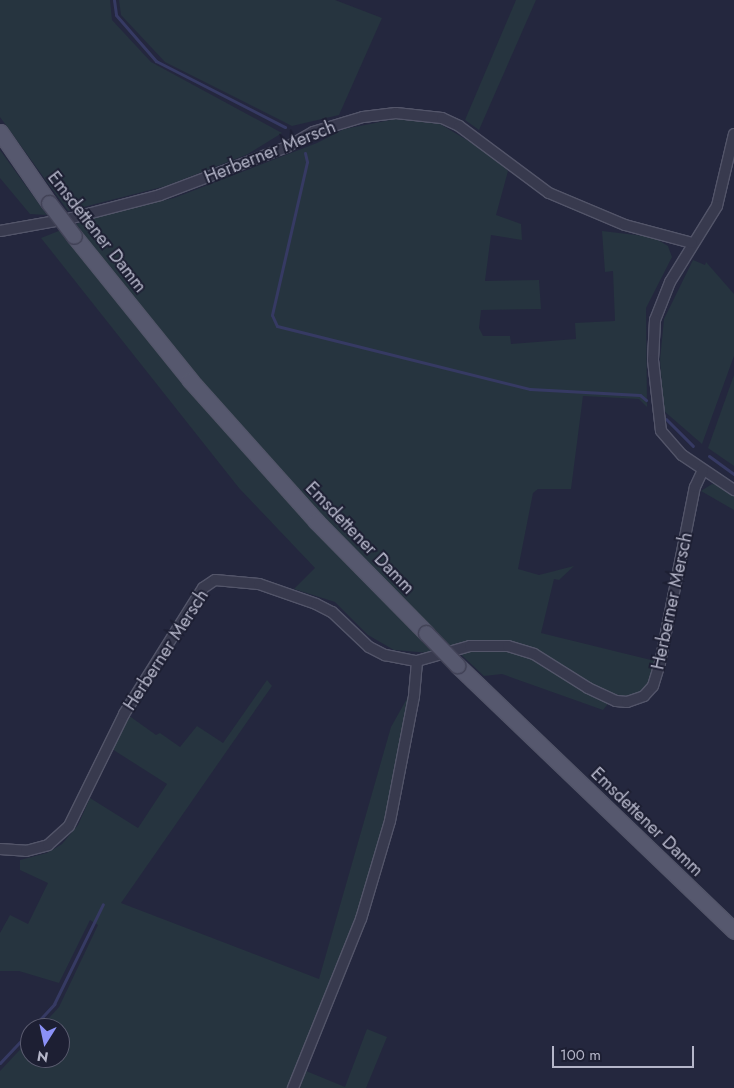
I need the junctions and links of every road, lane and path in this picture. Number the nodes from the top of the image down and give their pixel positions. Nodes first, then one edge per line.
1 (0, 132) edge
2 (734, 134) edge
3 (0, 231) edge
4 (692, 243) junction
5 (703, 470) junction
6 (734, 490) edge
7 (417, 661) junction
8 (0, 850) edge
9 (734, 932) edge
10 (293, 1088) edge

1 - 9 main road, Emsdettener Damm, bridge
2 - 4 street
3 - 4 street, Herberner Mersch
4 - 5 street
5 - 6 street
5 - 7 street, Herberner Mersch
7 - 8 street, Herberner Mersch
7 - 10 street

